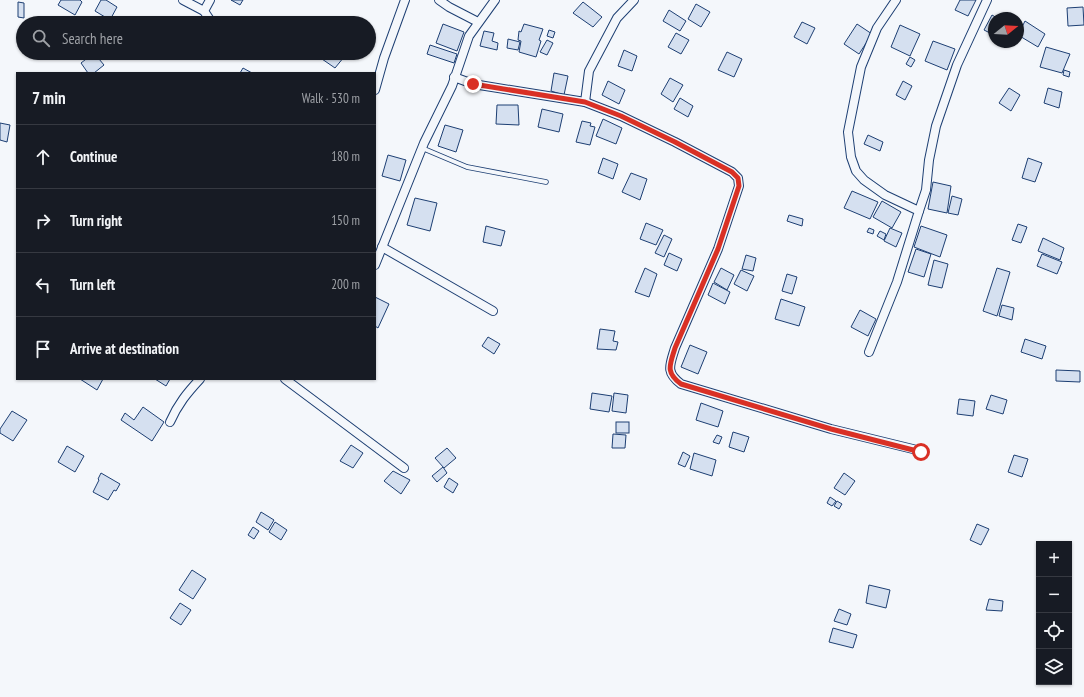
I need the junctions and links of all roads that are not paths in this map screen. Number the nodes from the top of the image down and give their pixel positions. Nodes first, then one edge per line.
1 (183, 0) edge
2 (210, 0) edge
3 (405, 0) edge
4 (439, 0) edge
5 (495, 0) edge
6 (634, 0) edge
7 (896, 0) edge
8 (987, 0) edge
9 (204, 11) junction
10 (207, 16) edge
11 (478, 22) junction
12 (454, 77) junction
13 (376, 86) edge
14 (585, 102) junction
15 (422, 148) junction
16 (546, 182) dead end
17 (919, 211) junction
18 (382, 247) junction
19 (376, 262) edge
20 (493, 311) dead end
21 (869, 352) dead end
22 (199, 380) edge
23 (286, 380) edge
24 (170, 422) dead end
25 (921, 452) dead end
26 (404, 468) dead end

1 - 9 street
2 - 9 street
3 - 13 street
4 - 11 street
5 - 11 street
6 - 14 street
7 - 17 street
8 - 17 street
9 - 10 street
11 - 12 street
12 - 14 street
12 - 15 street
14 - 25 street
15 - 16 lane
15 - 18 street
17 - 21 street
18 - 19 street
18 - 20 street
22 - 24 street
23 - 26 street

